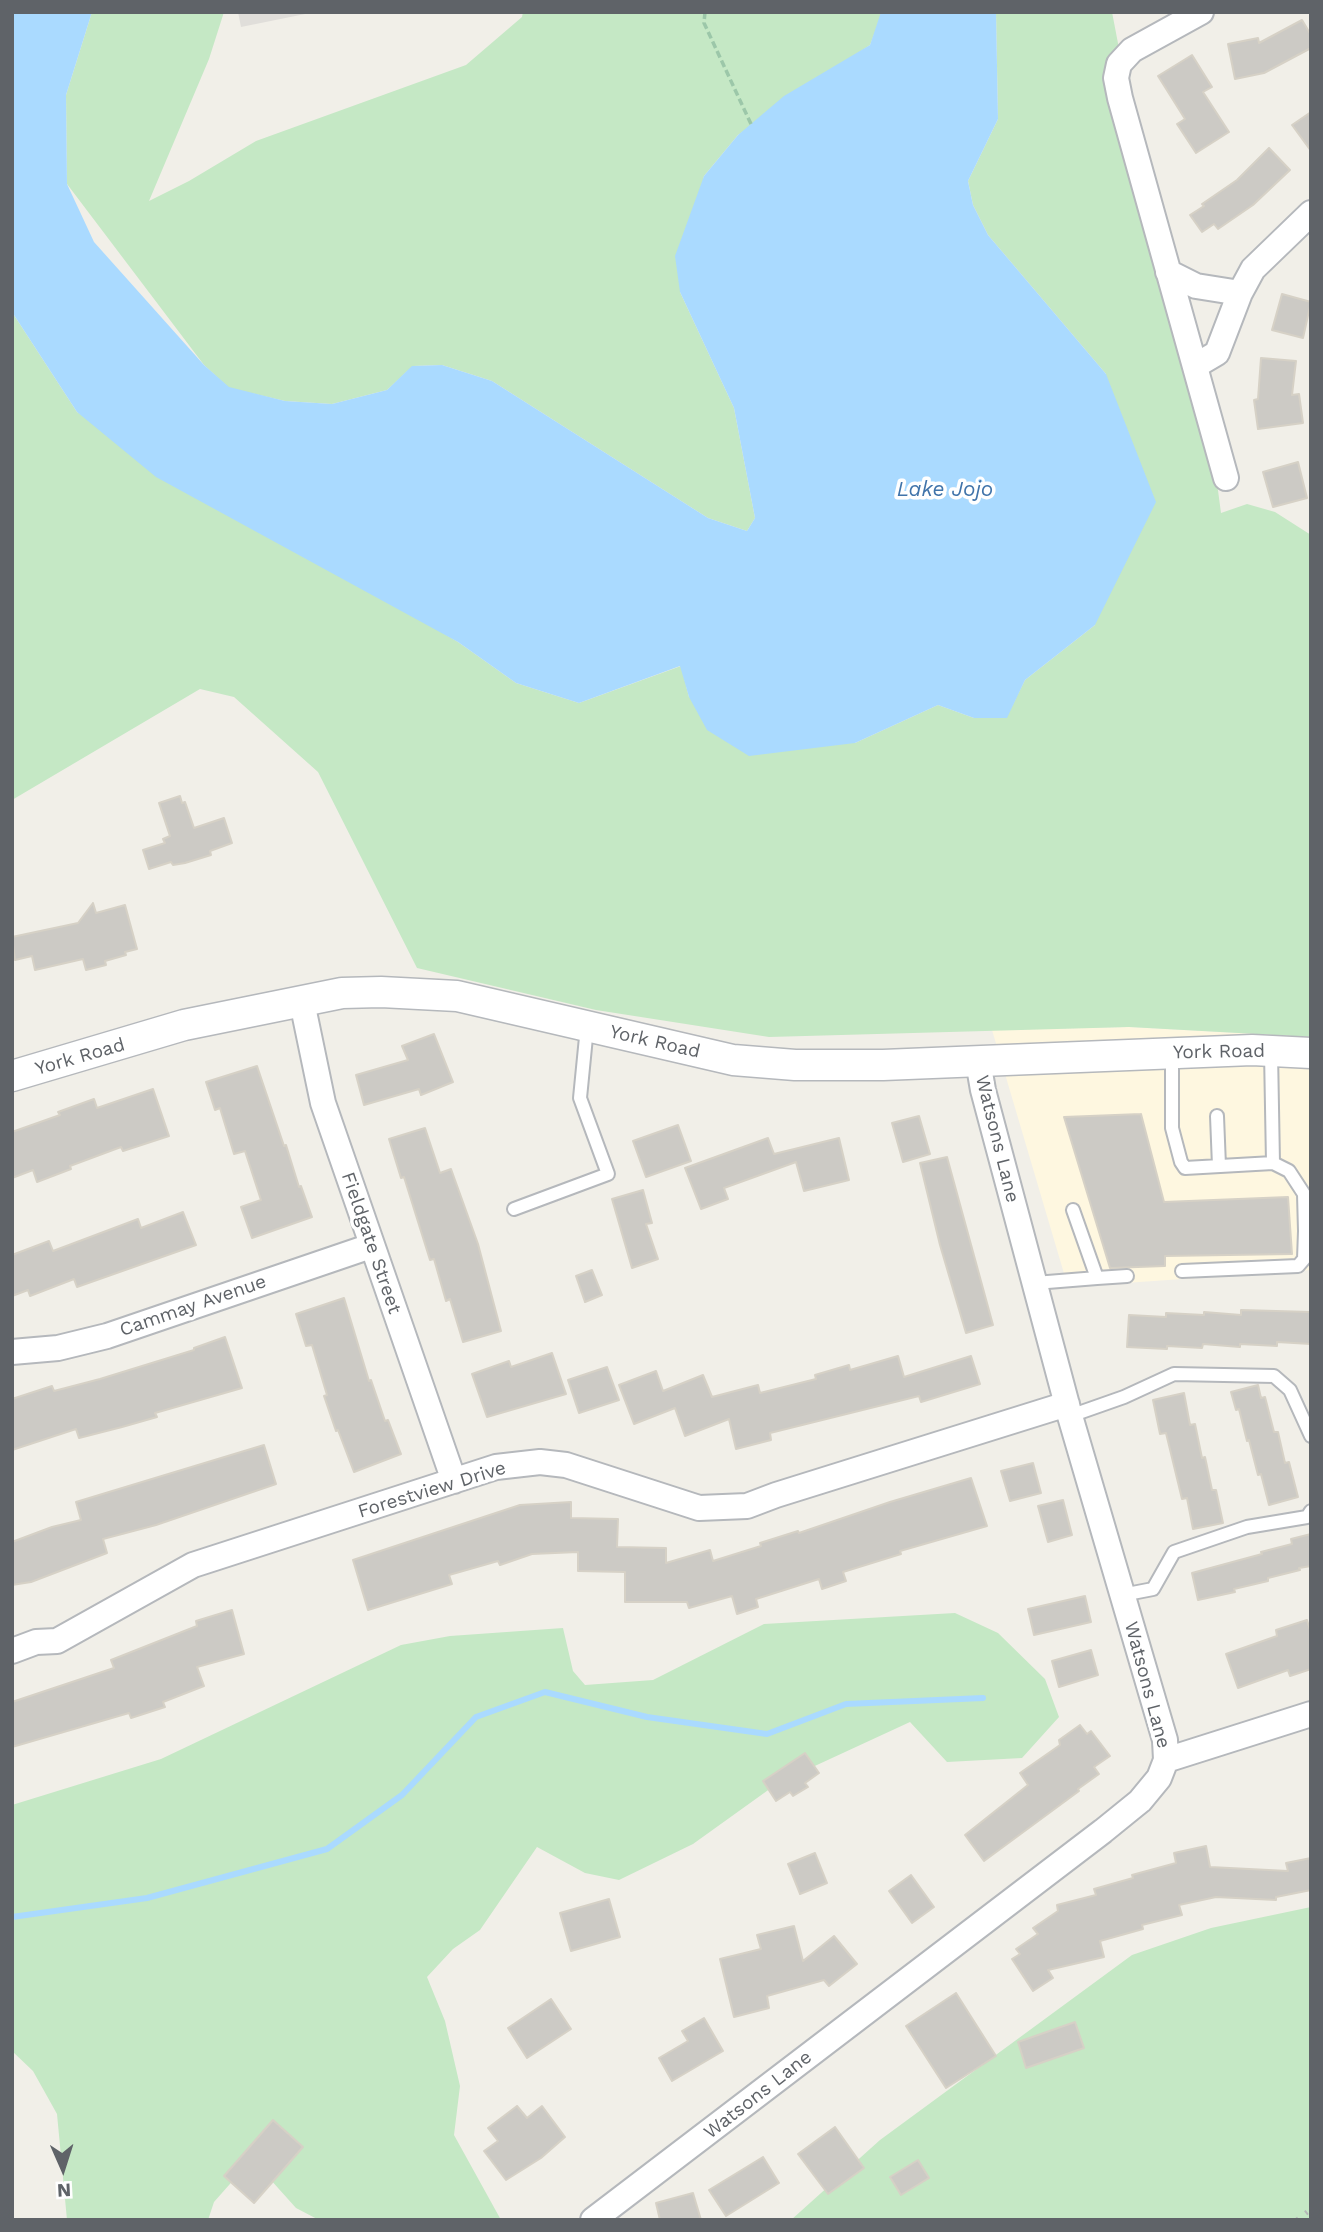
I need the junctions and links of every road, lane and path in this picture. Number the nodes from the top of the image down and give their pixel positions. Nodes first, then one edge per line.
1 (705, 12) edge
2 (1201, 12) edge
3 (751, 124) dead end
4 (1311, 214) edge
5 (1168, 272) junction
6 (1240, 293) junction
7 (1195, 366) junction
8 (1226, 478) dead end
9 (302, 1002) junction
10 (587, 1027) junction
11 (1271, 1051) junction
12 (1171, 1053) junction
13 (1311, 1053) edge
14 (978, 1060) junction
15 (12, 1076) edge
16 (1217, 1116) dead end
17 (1273, 1163) junction
18 (1219, 1166) junction
19 (514, 1209) dead end
20 (1073, 1210) dead end
21 (371, 1246) junction
22 (1182, 1271) dead end
23 (1127, 1276) dead end
24 (1097, 1278) junction
25 (1035, 1283) junction
26 (12, 1352) edge
27 (1068, 1410) junction
28 (1311, 1436) edge
29 (454, 1481) junction
30 (1311, 1511) edge
31 (1122, 1595) junction
32 (12, 1651) edge
33 (1311, 1714) edge
34 (1166, 1760) junction
35 (593, 2220) edge

1 - 3 path
2 - 5 street
4 - 6 street
5 - 6 street
5 - 7 street
6 - 7 street
7 - 8 street
9 - 10 street, York Road
9 - 15 street, York Road
9 - 21 street, Fieldgate Street
10 - 14 street, York Road
10 - 19 lane
11 - 12 street, York Road
11 - 13 street, York Road
11 - 17 lane
12 - 14 street, York Road
12 - 18 lane
14 - 25 street, Watsons Lane
16 - 18 lane
17 - 18 lane
17 - 22 lane
20 - 24 lane
21 - 26 street, Cammay Avenue
21 - 29 street, Fieldgate Street
23 - 24 lane
24 - 25 lane
25 - 27 street, Watsons Lane
27 - 28 lane
27 - 29 street, Forestview Drive
27 - 31 street, Watsons Lane
29 - 32 street, Forestview Drive
30 - 31 lane
31 - 34 street, Watsons Lane
33 - 34 street
34 - 35 street, Watsons Lane

